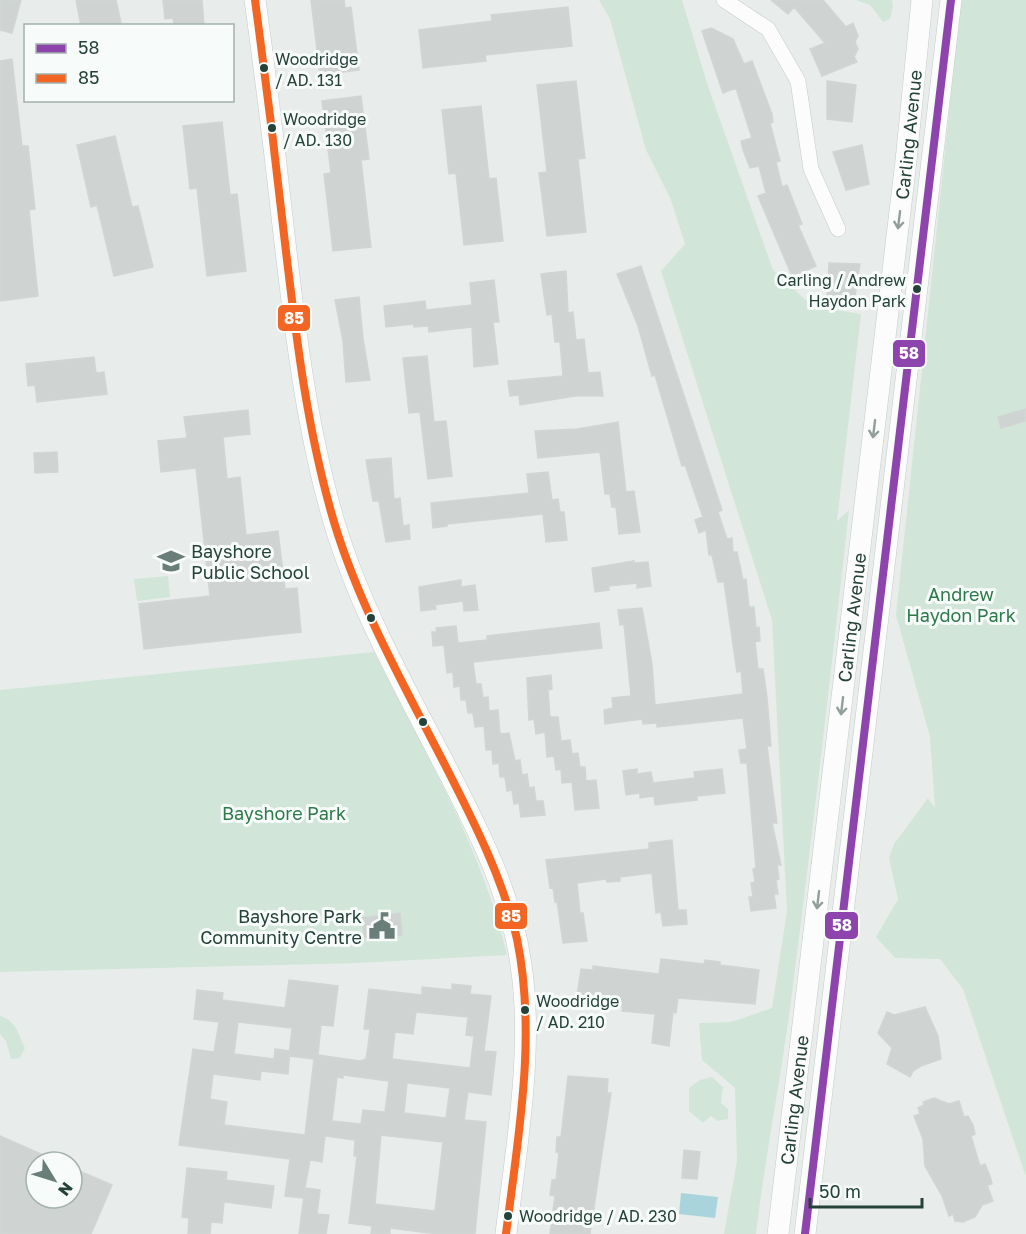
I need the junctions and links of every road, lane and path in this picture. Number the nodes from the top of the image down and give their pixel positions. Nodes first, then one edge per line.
1 (255, 0) edge
2 (724, 0) edge
3 (922, 0) edge
4 (951, 0) edge
5 (838, 229) dead end
6 (782, 1201) junction
7 (808, 1208) junction
8 (506, 1234) edge
9 (778, 1234) edge
10 (806, 1234) edge

1 - 8 main road
2 - 5 street
3 -> 6 main road, Carling Avenue
4 - 7 main road, Carling Avenue
6 - 7 main road
6 - 9 main road, Carling Avenue
7 - 10 main road, Carling Avenue

